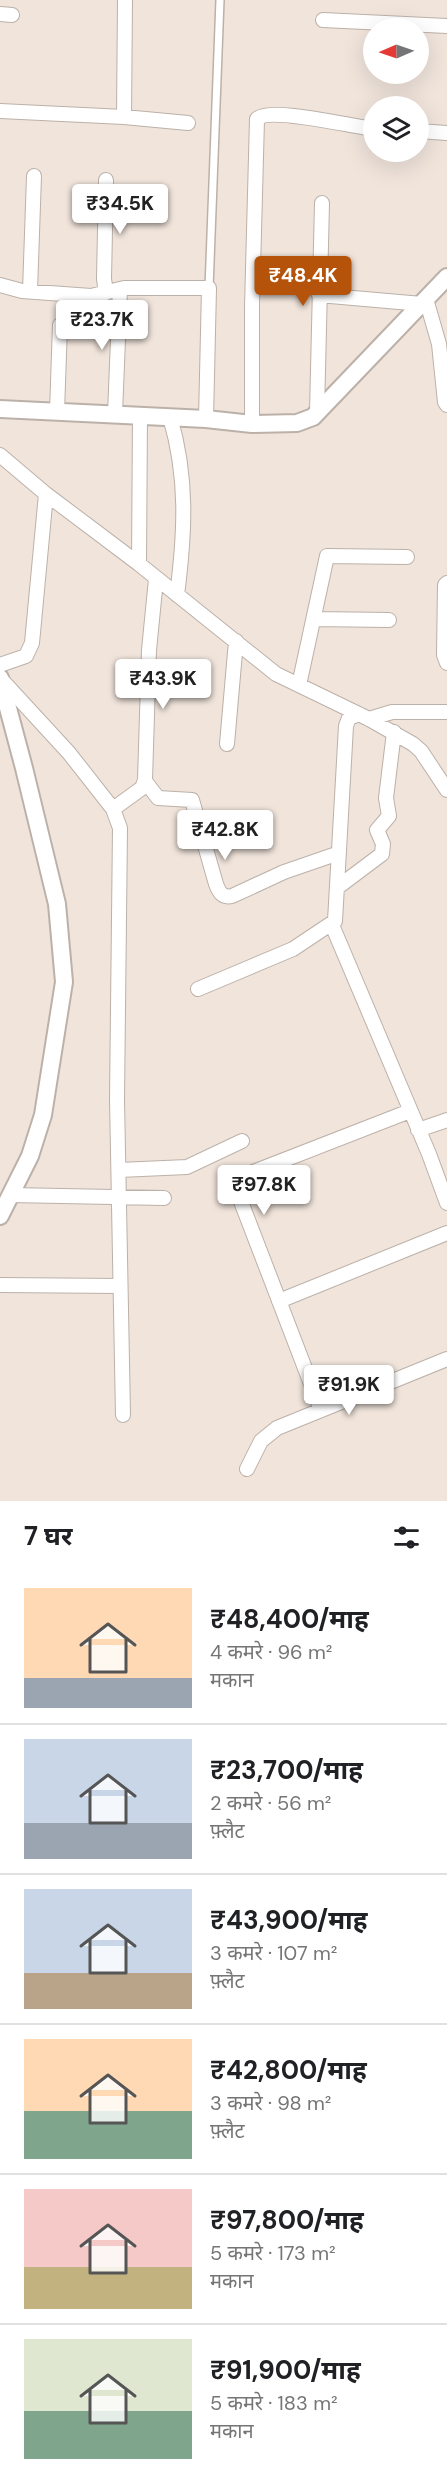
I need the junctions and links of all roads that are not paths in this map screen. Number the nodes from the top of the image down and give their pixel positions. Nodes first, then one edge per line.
1 (125, 0) edge
2 (220, 0) edge
3 (323, 20) dead end
4 (447, 26) edge
5 (0, 111) edge
6 (124, 117) junction
7 (188, 123) dead end
8 (363, 127) edge
9 (429, 132) edge
10 (447, 133) edge
11 (33, 176) dead end
12 (106, 180) dead end
13 (322, 203) dead end
14 (447, 277) edge
15 (0, 285) edge
16 (209, 288) junction
17 (30, 291) junction
18 (113, 291) junction
19 (319, 295) junction
20 (424, 302) junction
21 (60, 326) dead end
22 (447, 405) edge
23 (0, 409) edge
24 (57, 412) junction
25 (318, 412) junction
26 (115, 414) junction
27 (140, 416) junction
28 (170, 417) junction
29 (206, 419) junction
30 (252, 424) junction
31 (0, 455) edge
32 (46, 494) junction
33 (407, 556) dead end
34 (138, 564) junction
35 (156, 579) junction
36 (447, 583) edge
37 (177, 595) junction
38 (314, 620) junction
39 (389, 620) dead end
40 (236, 641) junction
41 (447, 663) edge
42 (0, 666) edge
43 (0, 678) edge
44 (299, 686) junction
45 (447, 712) edge
46 (364, 716) junction
47 (393, 732) junction
48 (227, 744) dead end
49 (145, 781) junction
50 (447, 790) edge
51 (112, 809) junction
52 (339, 853) junction
53 (338, 887) junction
54 (332, 925) junction
55 (198, 988) dead end
56 (410, 1111) junction
57 (447, 1120) edge
58 (418, 1130) junction
59 (242, 1142) dead end
60 (119, 1170) junction
61 (120, 1198) junction
62 (164, 1198) dead end
63 (447, 1203) edge
64 (4, 1204) edge
65 (447, 1233) edge
66 (0, 1285) edge
67 (120, 1287) junction
68 (279, 1301) junction
69 (447, 1359) edge
70 (321, 1410) junction
71 (123, 1415) dead end
72 (247, 1469) dead end

1 - 6 street
2 - 16 lane
3 - 4 street
5 - 6 street
6 - 7 street
8 - 30 street
9 - 10 street
11 - 17 street
12 - 18 street
13 - 19 street
14 - 20 street
15 - 17 street
16 - 18 street
16 - 29 street
17 - 18 street
18 - 26 street
19 - 20 street
19 - 25 street
20 - 22 street
20 - 25 street
21 - 24 street
23 - 24 street
24 - 26 street
25 - 30 street
26 - 27 street
27 - 28 street
27 - 34 street
28 - 29 street
28 - 37 street
29 - 30 street
31 - 32 street
32 - 34 street
32 - 42 street
33 - 38 street
34 - 35 street
35 - 37 street
35 - 49 street
36 - 41 street
37 - 40 street
38 - 39 street
38 - 44 street
40 - 44 street
40 - 48 street
43 - 51 street
43 - 64 street
44 - 46 street
45 - 46 street
46 - 47 street
46 - 52 street
47 - 50 street
47 - 53 street
49 - 51 street
49 - 52 street
51 - 60 street
52 - 53 street
53 - 54 street
54 - 55 street
54 - 56 street
56 - 58 street
56 - 68 street
57 - 58 street
58 - 63 street
59 - 60 street
60 - 61 street
61 - 62 street
61 - 64 street
61 - 67 street
65 - 68 street
66 - 67 street
67 - 71 street
68 - 70 street
69 - 70 street
70 - 72 street

